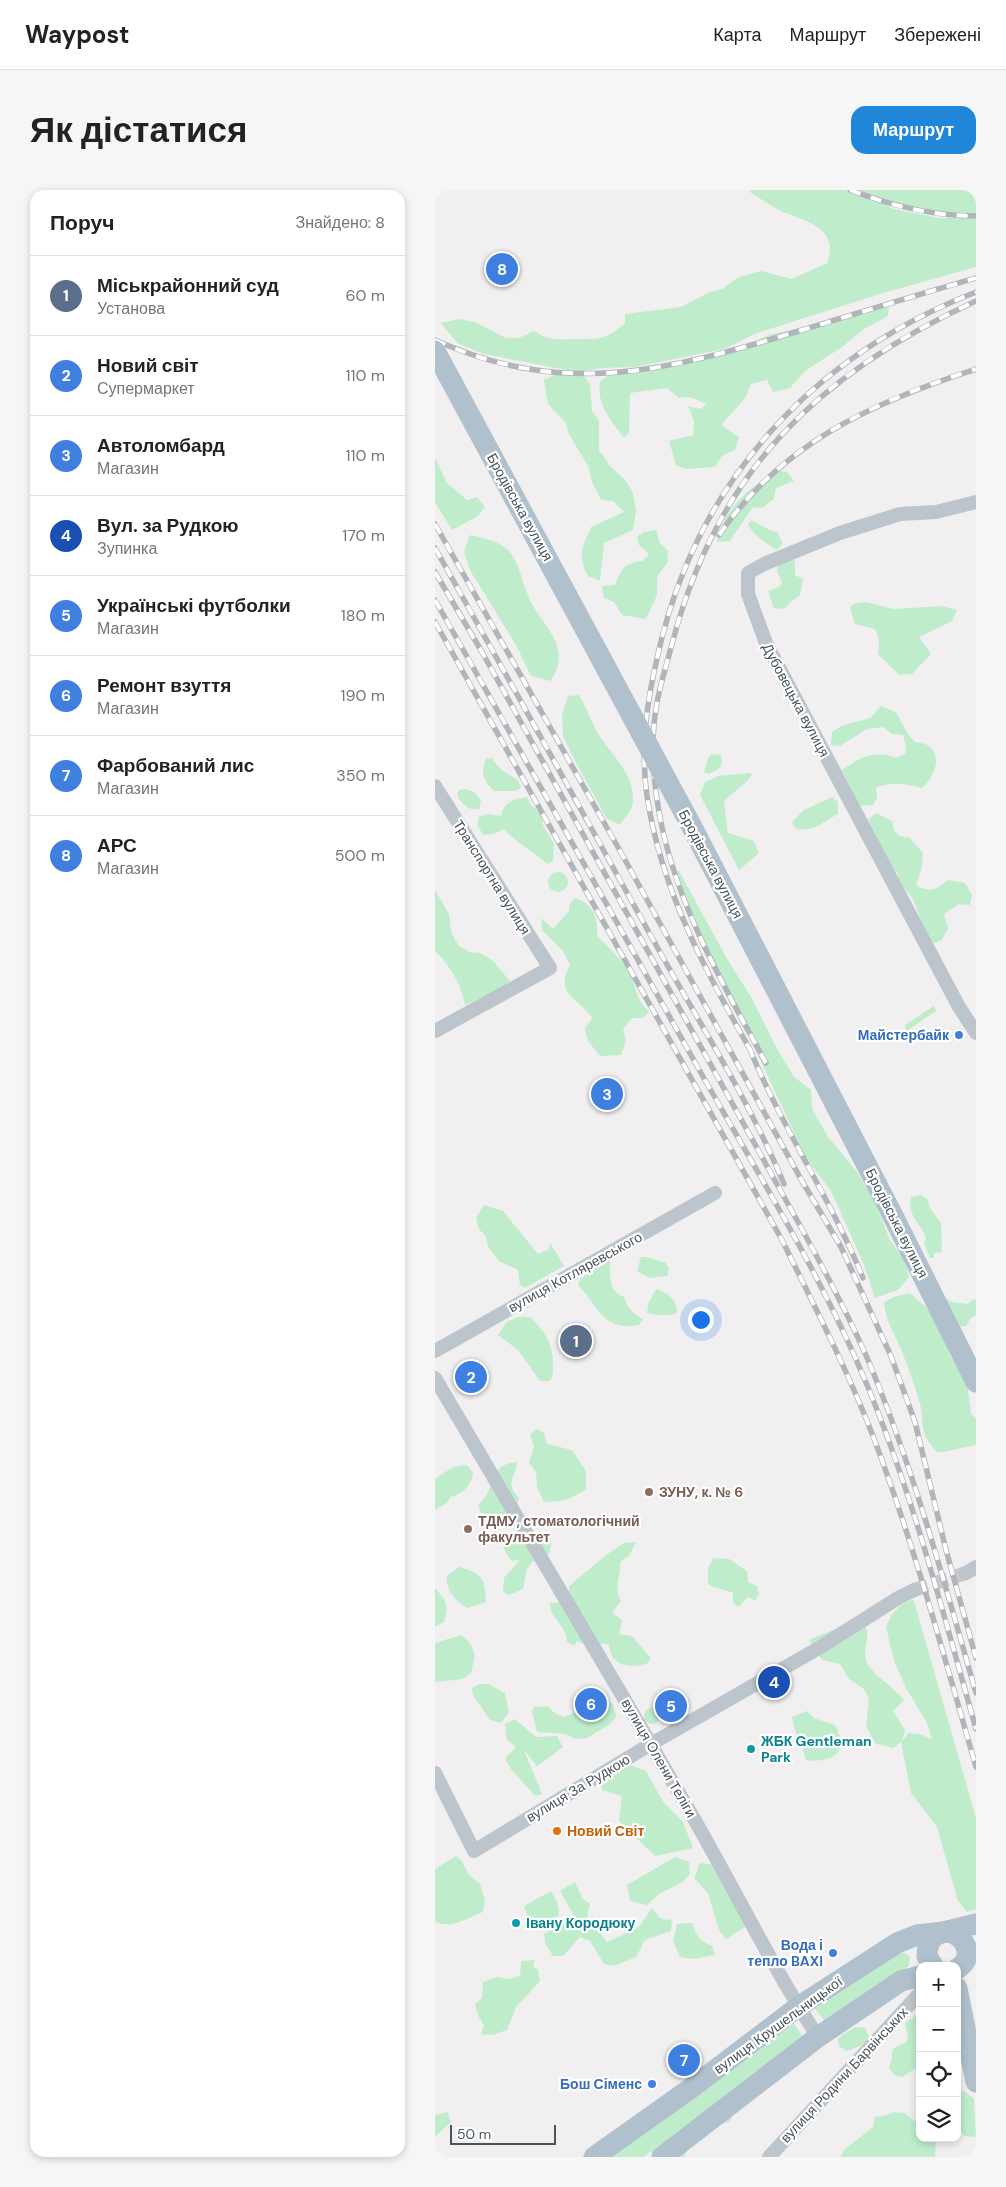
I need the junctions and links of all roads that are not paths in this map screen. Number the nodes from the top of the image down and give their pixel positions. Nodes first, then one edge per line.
1 (435, 351) edge
2 (976, 502) edge
3 (435, 786) edge
4 (435, 1031) edge
5 (976, 1033) edge
6 (715, 1193) dead end
7 (435, 1350) edge
8 (435, 1378) edge
9 (976, 1382) edge
10 (914, 1590) tunnel mouth
11 (651, 1744) junction
12 (435, 1773) edge
13 (976, 1924) edge
14 (943, 1932) junction
15 (976, 1960) edge
16 (931, 1962) edge
17 (961, 1965) edge
18 (961, 1967) edge
19 (916, 1977) edge
20 (916, 1997) edge
21 (798, 2007) junction
22 (961, 2007) edge
23 (818, 2037) junction
24 (976, 2082) edge
25 (594, 2157) edge
26 (661, 2157) edge
27 (769, 2157) edge

1 - 9 main road, Бродівська вулиця, bridge
2 - 5 street, Дубовецька вулиця
3 - 4 street, Транспортна вулиця
6 - 7 street, вулиця Котляревського
8 - 11 street, вулиця Олени Теліги
10 - 11 street, вулиця За Рудкою
11 - 12 street, вулиця За Рудкою
11 - 21 street, вулиця Олени Теліги
13 - 14 main road, вулиця Крушельницької
14 - 16 main road
14 - 17 main road
14 - 21 main road, вулиця Крушельницької
15 - 18 main road
19 - 23 main road
20 - 27 street, вулиця Родини Барвінських
21 - 23 street, вулиця Олени Теліги
21 - 25 main road, вулиця Крушельницької
22 - 24 main road
23 - 26 main road

